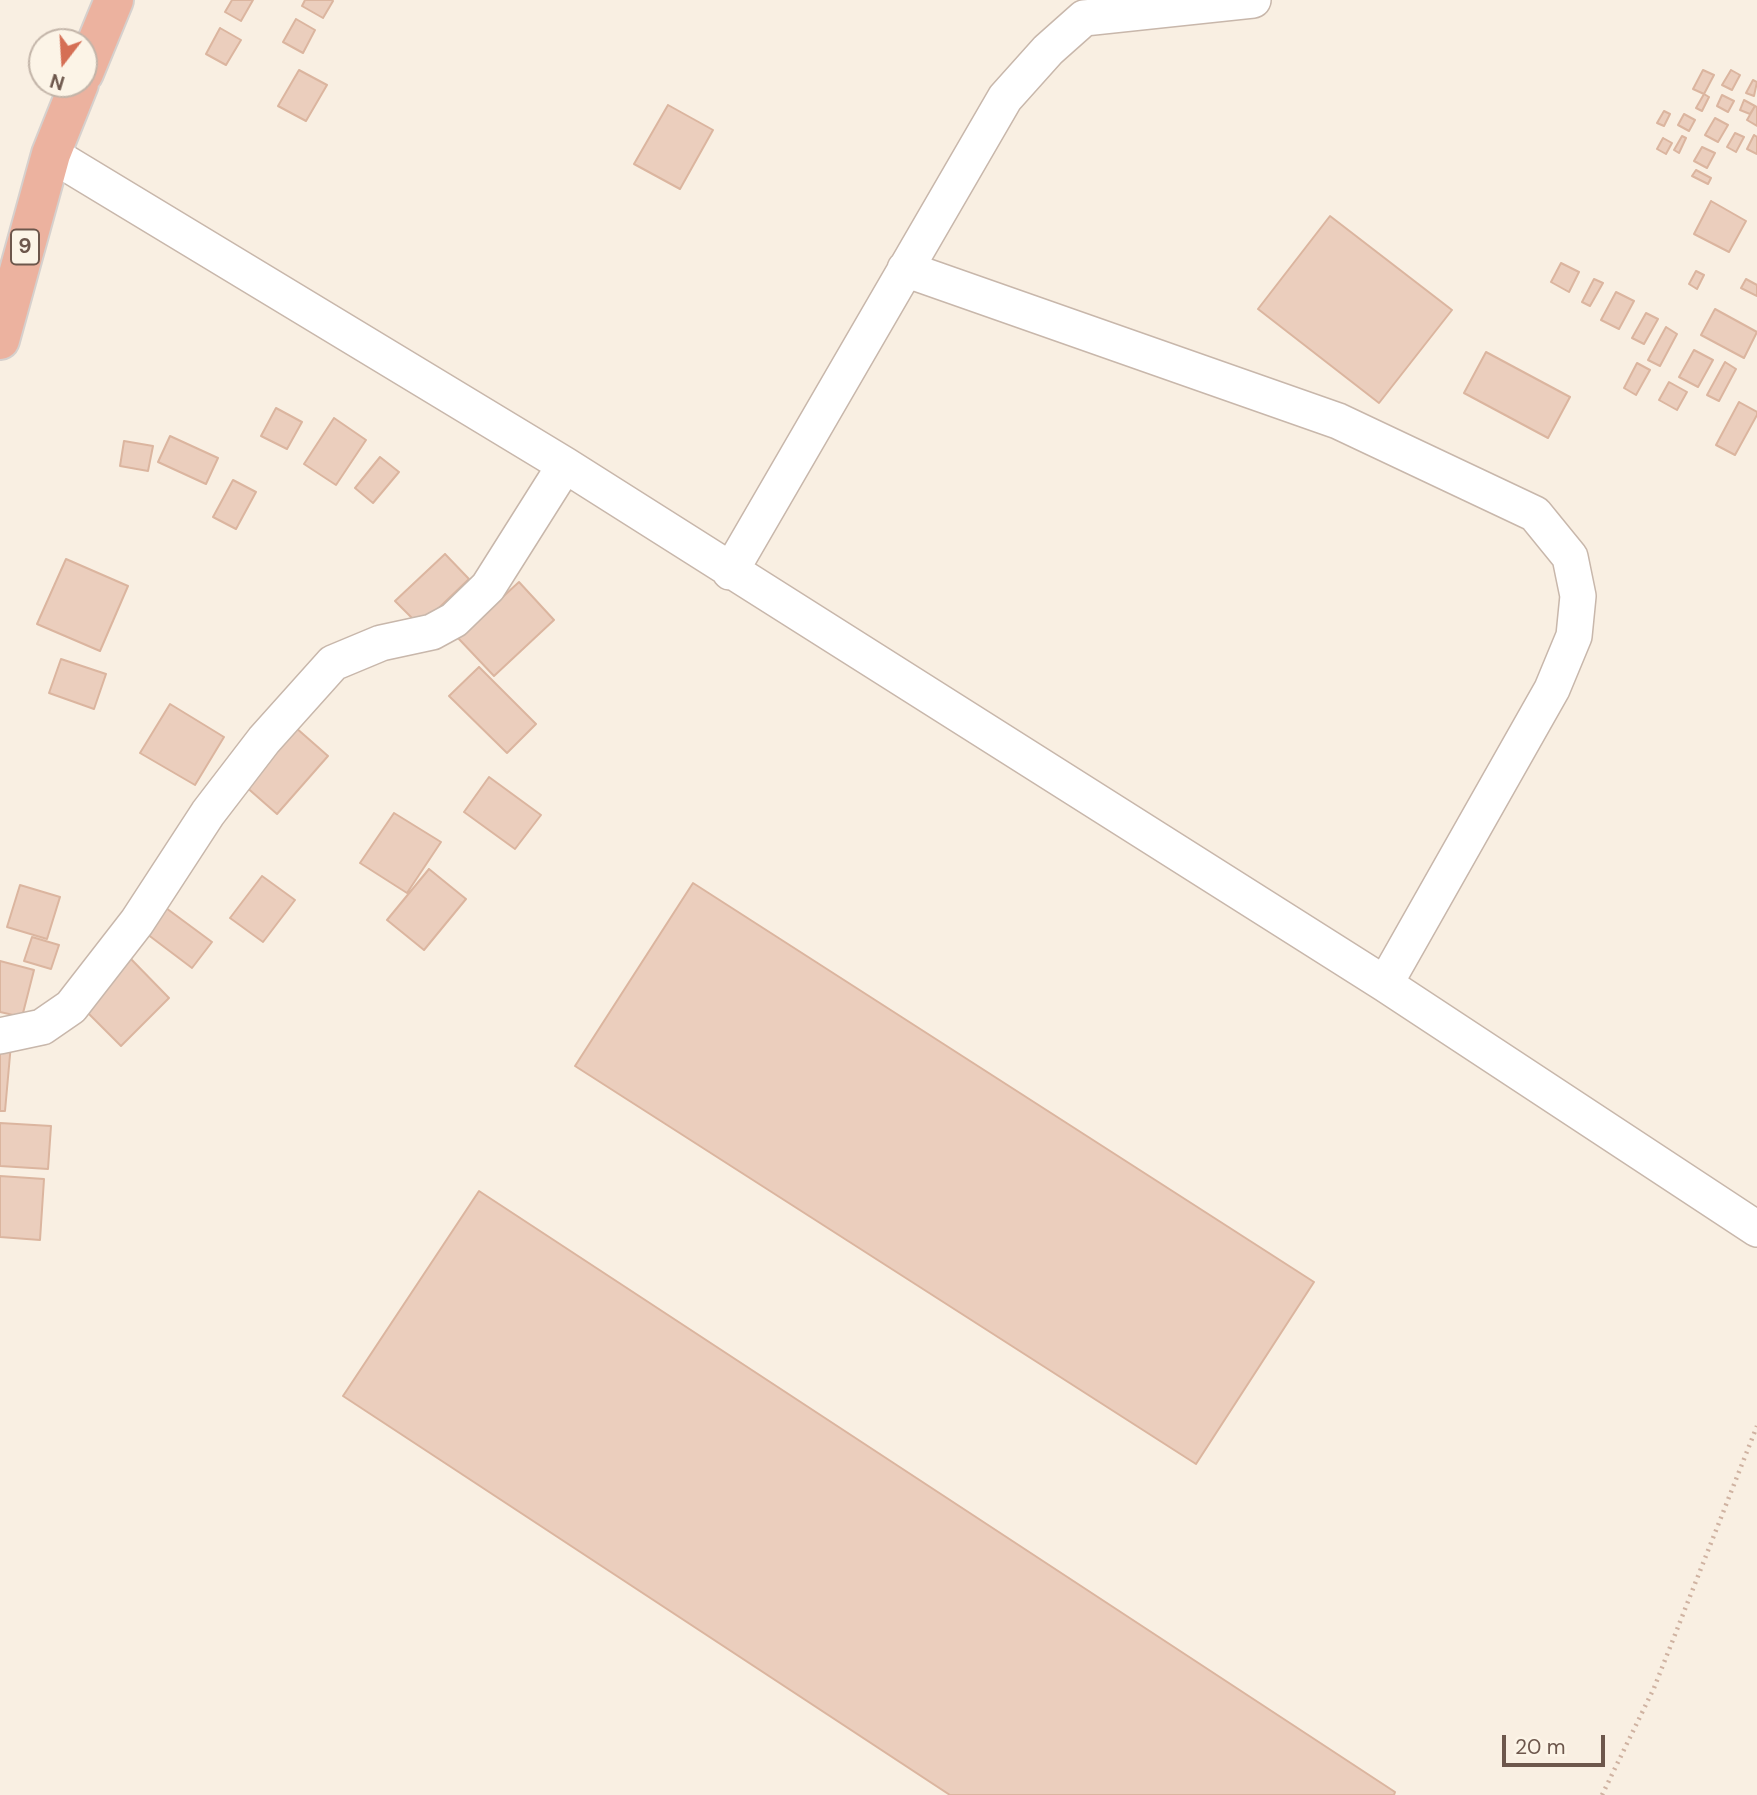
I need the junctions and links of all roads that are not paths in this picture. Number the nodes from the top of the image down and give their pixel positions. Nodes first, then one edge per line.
1 (114, 0) edge
2 (1252, 0) edge
3 (98, 39) edge
4 (73, 98) edge
5 (51, 154) junction
6 (905, 269) junction
7 (0, 340) edge
8 (565, 465) junction
9 (730, 572) junction
10 (1385, 984) junction
11 (0, 1036) edge
12 (1757, 1229) edge

1 - 3 highway
2 - 6 street
4 - 5 highway, 9
5 - 7 highway, 9
5 - 8 street
6 - 9 street
6 - 10 street
8 - 9 street
8 - 11 street
9 - 10 street
10 - 12 street

